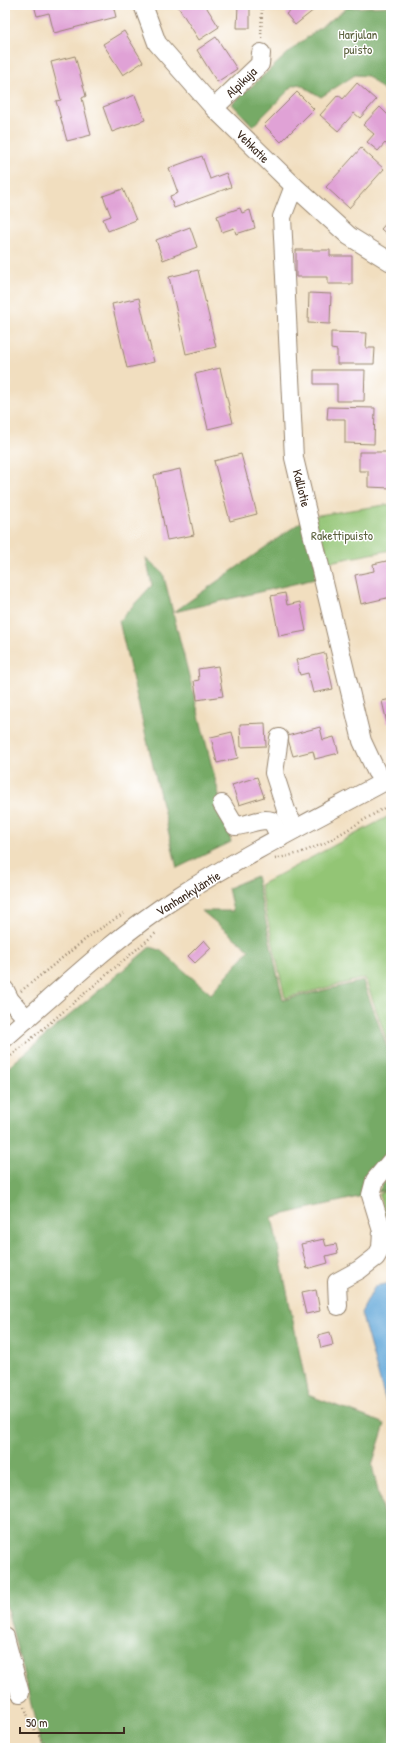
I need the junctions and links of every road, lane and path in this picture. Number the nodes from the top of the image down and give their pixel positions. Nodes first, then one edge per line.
1 (143, 5) edge
2 (262, 5) edge
3 (261, 53) joint
4 (214, 108) junction
5 (294, 186) junction
6 (391, 262) edge
7 (279, 738) dead end
8 (387, 780) edge
9 (222, 804) dead end
10 (391, 804) edge
11 (296, 829) junction
12 (280, 838) junction
13 (272, 860) dead end
14 (130, 910) dead end
15 (162, 927) dead end
16 (7, 995) edge
17 (27, 1019) junction
18 (5, 1038) edge
19 (6, 1059) edge
20 (391, 1161) edge
21 (338, 1306) dead end
22 (5, 1637) edge
23 (20, 1693) joint
24 (48, 1748) edge

1 - 4 street, Vehkatie
2 - 3 path
3 - 4 street, Alpikuja
4 - 5 street, Vehkatie
5 - 6 street, Vehkatie
5 - 8 street, Kalliotie
7 - 11 street
8 - 11 street, Vanhankyläntie
9 - 12 street
10 - 13 path
11 - 12 street, Vanhankyläntie
12 - 17 street, Vanhankyläntie
14 - 16 path
15 - 19 path
16 - 17 street
17 - 18 street, Vanhankyläntie
20 - 21 street
22 - 23 street
23 - 24 path

